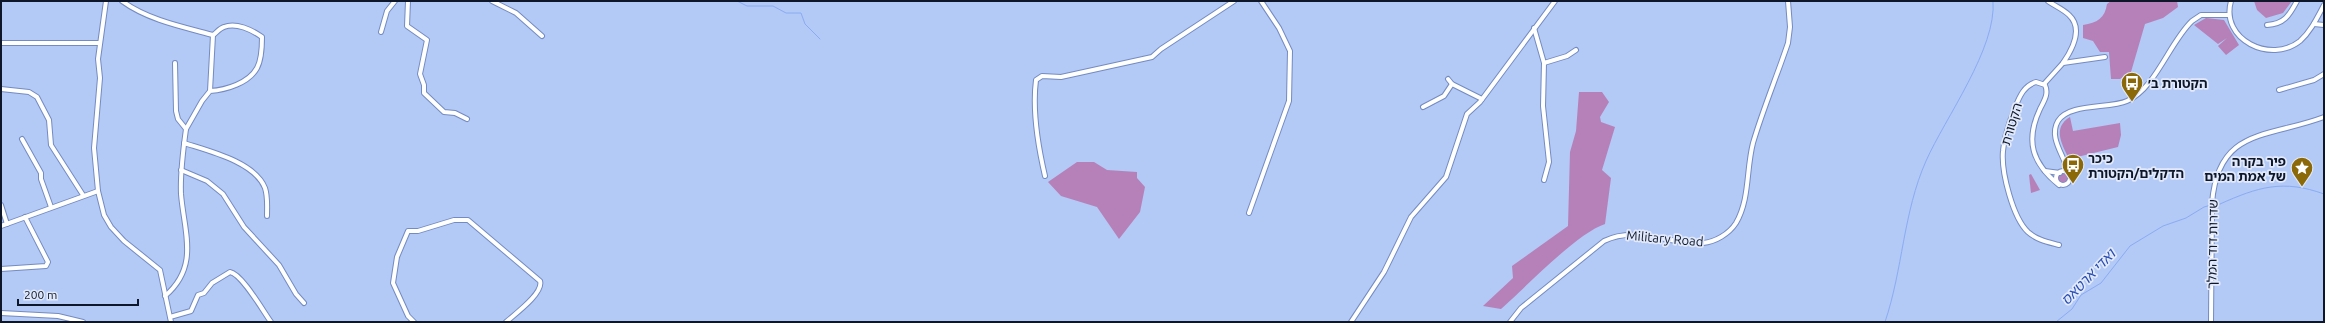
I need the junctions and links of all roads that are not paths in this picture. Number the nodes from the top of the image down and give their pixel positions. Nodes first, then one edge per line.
1 (106, 1) edge
2 (122, 1) edge
3 (395, 1) edge
4 (408, 1) edge
5 (492, 1) edge
6 (1234, 1) edge
7 (1261, 1) edge
8 (1555, 1) edge
9 (1788, 1) edge
10 (2048, 1) edge
11 (2231, 1) edge
12 (2297, 1) edge
13 (2324, 5) edge
14 (2228, 15) junction
15 (2314, 24) junction
16 (2267, 25) dead end
17 (2324, 25) edge
18 (1534, 28) junction
19 (381, 32) dead end
20 (213, 35) junction
21 (542, 36) dead end
22 (1, 43) edge
23 (100, 43) junction
24 (1576, 50) dead end
25 (2105, 57) dead end
26 (175, 63) dead end
27 (1544, 63) junction
28 (2062, 63) junction
29 (2324, 74) edge
30 (1448, 79) dead end
31 (1452, 84) junction
32 (2044, 84) junction
33 (1, 89) edge
34 (2280, 90) dead end
35 (210, 91) junction
36 (1482, 99) junction
37 (1423, 107) dead end
38 (2324, 117) edge
39 (467, 119) dead end
40 (186, 130) junction
41 (22, 139) dead end
42 (184, 143) junction
43 (2060, 152) junction
44 (2040, 167) junction
45 (181, 170) junction
46 (2060, 172) junction
47 (2068, 172) junction
48 (1045, 176) dead end
49 (1544, 180) dead end
50 (2059, 185) junction
51 (98, 191) junction
52 (83, 195) junction
53 (1, 204) edge
54 (51, 207) junction
55 (1250, 213) dead end
56 (267, 216) dead end
57 (25, 217) junction
58 (8, 224) junction
59 (1, 226) edge
60 (2059, 245) dead end
61 (1, 269) edge
62 (165, 296) junction
63 (304, 303) dead end
64 (1, 313) edge
65 (171, 320) edge
66 (83, 322) edge
67 (271, 322) edge
68 (414, 322) edge
69 (506, 322) edge
70 (1350, 322) edge
71 (1510, 322) edge
72 (2211, 322) edge

1 - 23 street
2 - 20 street
3 - 19 street
4 - 39 street
5 - 21 street
6 - 48 street
7 - 55 street
8 - 18 street
9 - 71 street, Military Road
10 - 28 street
11 - 14 street
12 - 16 street
13 - 15 street
14 - 15 street
14 - 43 street
15 - 17 street
18 - 27 street
18 - 36 street
20 - 35 street
20 - 35 street
22 - 23 street
23 - 51 street
24 - 27 street
25 - 28 street
26 - 40 street
27 - 49 street
28 - 32 street
29 - 34 street
30 - 31 street
31 - 36 street
31 - 37 street
32 - 44 street, הקטורת
32 - 60 street, הקטורת
33 - 52 street
35 - 40 street
36 - 70 street
38 - 72 street, שדרות דוד המלך
40 - 42 street
41 - 54 street
42 - 45 street
42 - 56 street
43 - 46 street
43 - 47 street
44 - 46 street
44 - 50 street, הקטורת
45 - 62 street
45 - 63 street
46 - 47 street
46 - 50 street
47 - 50 street
51 - 52 street
51 - 62 street
52 - 54 street
53 - 58 street
54 - 57 street
57 - 58 street
57 - 61 street
58 - 59 street
62 - 65 street
64 - 66 street
65 - 67 street
68 - 69 street

